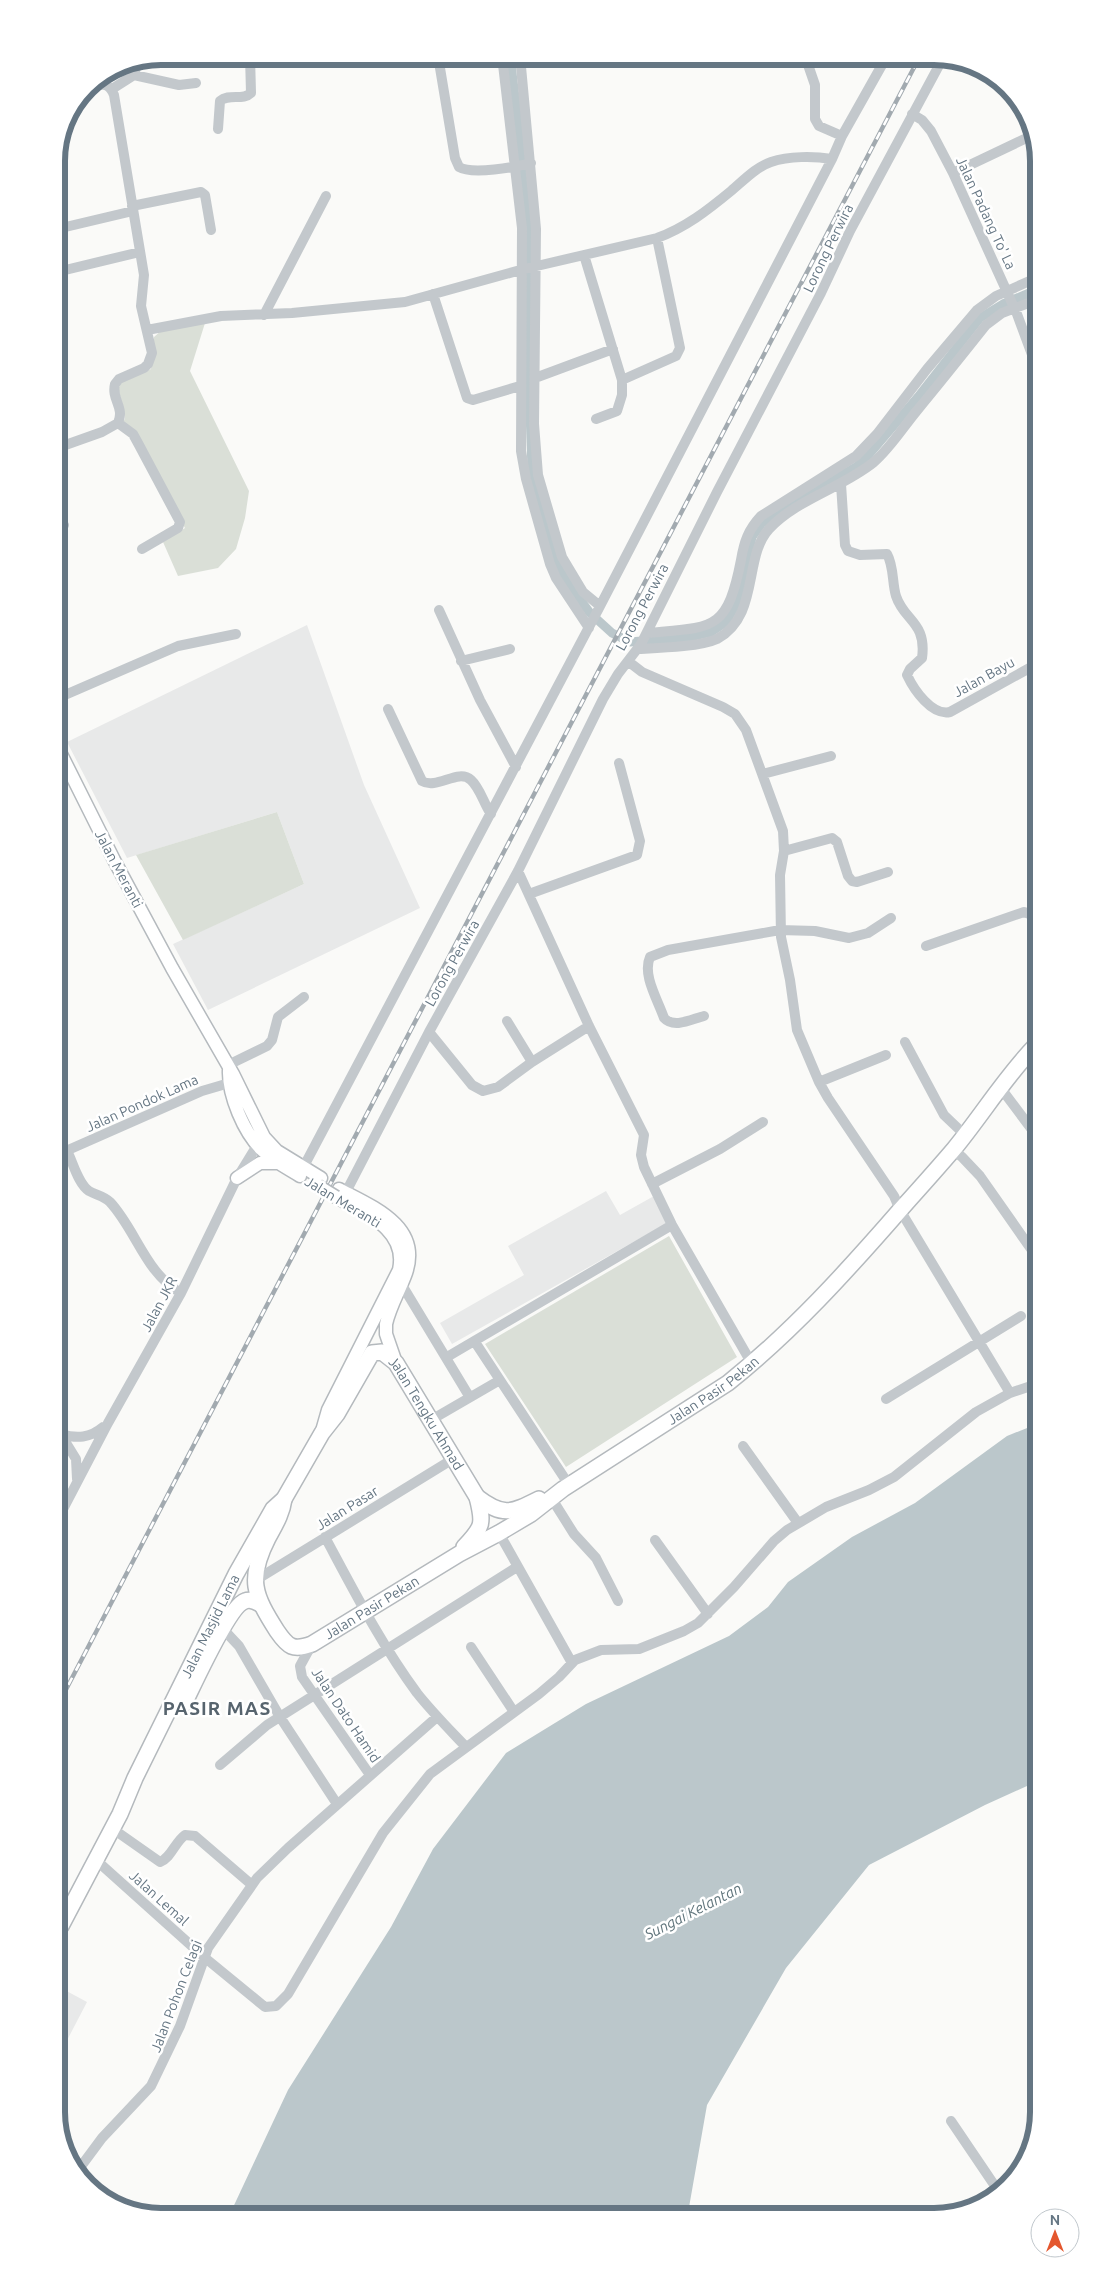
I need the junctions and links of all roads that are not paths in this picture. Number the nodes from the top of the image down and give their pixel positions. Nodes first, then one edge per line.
1 (250, 65) edge
2 (440, 65) edge
3 (503, 65) edge
4 (521, 65) edge
5 (808, 65) edge
6 (882, 65) edge
7 (940, 65) edge
8 (136, 68) edge
9 (134, 75) junction
10 (196, 83) dead end
11 (103, 85) edge
12 (112, 89) junction
13 (912, 114) junction
14 (218, 129) dead end
15 (842, 136) junction
16 (1027, 138) edge
17 (832, 159) junction
18 (530, 164) junction
19 (516, 166) junction
20 (953, 172) junction
21 (326, 196) dead end
22 (132, 208) junction
23 (65, 228) edge
24 (211, 230) dead end
25 (657, 238) junction
26 (140, 252) junction
27 (584, 254) junction
28 (529, 268) junction
29 (65, 270) edge
30 (1030, 281) edge
31 (1008, 293) junction
32 (433, 294) junction
33 (1030, 302) edge
34 (1030, 308) edge
35 (1015, 309) junction
36 (264, 315) junction
37 (147, 330) junction
38 (613, 349) junction
39 (1030, 349) edge
40 (535, 378) junction
41 (622, 380) junction
42 (520, 386) junction
43 (596, 420) dead end
44 (118, 423) junction
45 (65, 445) edge
46 (841, 484) junction
47 (142, 549) dead end
48 (600, 608) junction
49 (439, 610) dead end
50 (590, 625) junction
51 (236, 634) dead end
52 (643, 640) junction
53 (510, 649) dead end
54 (462, 661) junction
55 (629, 662) junction
56 (1030, 668) edge
57 (65, 695) edge
58 (388, 709) dead end
59 (831, 756) dead end
60 (65, 763) edge
61 (619, 763) dead end
62 (516, 767) junction
63 (763, 774) junction
64 (492, 814) junction
65 (784, 851) junction
66 (518, 871) junction
67 (888, 872) dead end
68 (529, 894) junction
69 (1030, 914) edge
70 (891, 918) dead end
71 (780, 930) junction
72 (926, 946) dead end
73 (304, 997) dead end
74 (704, 1016) dead end
75 (507, 1021) dead end
76 (589, 1026) junction
77 (429, 1032) junction
78 (905, 1042) dead end
79 (1030, 1052) edge
80 (886, 1055) dead end
81 (532, 1062) junction
82 (229, 1066) junction
83 (232, 1082) junction
84 (819, 1082) junction
85 (1000, 1088) junction
86 (763, 1122) dead end
87 (1030, 1127) edge
88 (965, 1134) junction
89 (261, 1140) junction
90 (953, 1150) junction
91 (65, 1152) edge
92 (65, 1156) edge
93 (279, 1163) junction
94 (303, 1168) junction
95 (237, 1178) junction
96 (319, 1182) junction
97 (652, 1184) junction
98 (340, 1192) junction
99 (900, 1210) junction
100 (672, 1225) junction
101 (400, 1236) junction
102 (1030, 1247) edge
103 (402, 1285) junction
104 (181, 1293) junction
105 (1022, 1316) dead end
106 (979, 1341) junction
107 (475, 1342) junction
108 (362, 1357) junction
109 (447, 1357) junction
110 (396, 1363) junction
111 (752, 1364) junction
112 (500, 1380) junction
113 (1030, 1386) edge
114 (1010, 1393) junction
115 (469, 1396) junction
116 (886, 1399) dead end
117 (431, 1420) junction
118 (108, 1423) junction
119 (322, 1433) junction
120 (65, 1435) edge
121 (65, 1441) edge
122 (743, 1446) dead end
123 (453, 1459) junction
124 (76, 1485) junction
125 (561, 1491) junction
126 (477, 1497) junction
127 (284, 1499) junction
128 (65, 1506) edge
129 (798, 1523) junction
130 (499, 1534) junction
131 (325, 1538) junction
132 (655, 1540) dead end
133 (459, 1554) junction
134 (517, 1567) junction
135 (256, 1580) junction
136 (618, 1601) dead end
137 (260, 1604) junction
138 (365, 1612) junction
139 (708, 1614) junction
140 (222, 1628) junction
141 (312, 1644) junction
142 (471, 1647) dead end
143 (387, 1648) junction
144 (572, 1662) junction
145 (313, 1696) junction
146 (514, 1712) junction
147 (280, 1716) junction
148 (437, 1717) junction
149 (466, 1746) junction
150 (148, 1763) junction
151 (220, 1765) dead end
152 (370, 1775) junction
153 (337, 1804) junction
154 (112, 1829) junction
155 (96, 1860) junction
156 (252, 1885) junction
157 (65, 1918) edge
158 (204, 1957) junction
159 (951, 2121) dead end
160 (82, 2165) edge
161 (995, 2186) edge

1 - 14 street
2 - 19 street
3 - 19 street
4 - 18 street
5 - 15 street
6 - 15 street
7 - 13 street, Lorong Perwira
8 - 9 street
9 - 10 street
9 - 12 street
11 - 12 street
12 - 22 street
13 - 20 street, Jalan Padang To' La
13 - 52 street, Lorong Perwira
15 - 17 street
16 - 20 street
17 - 25 street
17 - 48 street
18 - 19 street
18 - 28 street
19 - 28 street
20 - 31 street, Jalan Padang To' La
21 - 36 street
22 - 23 street
22 - 24 street
22 - 26 street
25 - 27 street
25 - 41 street
26 - 29 street
26 - 37 street
27 - 28 street
27 - 38 street
28 - 32 street
28 - 40 street
28 - 42 street
30 - 31 street
31 - 35 street, Jalan Padang To' La
31 - 52 street
32 - 36 street
32 - 42 street
33 - 35 street
34 - 35 street
35 - 39 street, Jalan Padang To' La
35 - 46 street
36 - 37 street
37 - 44 street
38 - 40 street
38 - 41 street
40 - 48 street
41 - 43 street
42 - 50 street
44 - 45 street
44 - 47 street
46 - 52 street
46 - 56 street, Jalan Bayu
48 - 50 street
49 - 54 street
50 - 62 street
51 - 57 street
52 - 55 street, Lorong Perwira
53 - 54 street
54 - 62 street
55 - 63 street
55 - 66 street, Lorong Perwira
58 - 64 street
59 - 63 street
60 - 82 main road, Jalan Meranti
61 - 68 street
62 - 64 street
63 - 65 street
64 - 94 street
65 - 67 street
65 - 71 street
66 - 68 street
66 - 77 street, Lorong Perwira
68 - 76 street
69 - 72 street
70 - 71 street
71 - 74 street
71 - 84 street
73 - 82 street
75 - 81 street
76 - 81 street
76 - 97 street
77 - 81 street
77 - 98 street, Lorong Perwira
78 - 88 street
79 - 85 highway, Jalan Pasir Pekan
80 - 84 street
82 - 83 main road
83 - 89 main road, Jalan Meranti
83 - 91 street, Jalan Pondok Lama
84 - 99 street
85 - 87 street
85 - 88 highway, Jalan Pasir Pekan
86 - 97 street
88 - 90 highway, Jalan Pasir Pekan
89 - 93 main road, Jalan Meranti
89 - 94 main road, Jalan Meranti
89 - 95 street, Jalan JKR
90 - 99 highway, Jalan Pasir Pekan
90 - 102 street
92 - 104 street
93 - 95 main road
93 - 96 main road, Jalan Meranti
94 - 96 main road, Jalan Meranti
95 - 104 street, Jalan JKR
96 - 98 main road, Jalan Meranti, bridge
97 - 100 street
98 - 101 main road, Jalan Meranti
99 - 106 street
99 - 111 highway, Jalan Pasir Pekan
100 - 107 street
100 - 111 street
101 - 103 main road
101 - 108 main road
103 - 109 street
103 - 110 main road
104 - 118 street, Jalan JKR
105 - 106 street
106 - 114 street
106 - 116 street
107 - 109 street
107 - 112 street
108 - 110 highway, Jalan Tengku Ahmad
108 - 119 highway, Jalan Tengku Ahmad
108 - 119 main road
109 - 115 street
110 - 117 highway, Jalan Tengku Ahmad
111 - 125 highway, Jalan Pasir Pekan
112 - 115 street
112 - 125 street
113 - 114 street
114 - 129 street
115 - 117 street
117 - 123 highway, Jalan Tengku Ahmad
118 - 120 street
118 - 124 street, Jalan JKR
119 - 127 highway, Jalan Masjid Lama
121 - 124 street
122 - 129 street
123 - 126 highway, Jalan Tengku Ahmad
123 - 131 street, Jalan Pasar
124 - 128 street, Jalan JKR
125 - 126 highway
125 - 130 highway, Jalan Pasir Pekan
125 - 136 street
126 - 133 highway
127 - 135 highway, Jalan Masjid Lama
127 - 150 highway, Jalan Masjid Lama
129 - 139 street
130 - 133 highway, Jalan Pasir Pekan
130 - 134 street
131 - 135 street, Jalan Pasar
131 - 138 street
132 - 139 street
133 - 138 highway, Jalan Pasir Pekan
134 - 143 street
134 - 144 street
135 - 137 highway, Jalan Masjid Lama
137 - 140 highway, Jalan Masjid Lama
137 - 141 highway
138 - 141 highway, Jalan Pasir Pekan
138 - 143 street
139 - 144 street
140 - 147 street
140 - 150 highway, Jalan Masjid Lama
141 - 145 street, Jalan Dato Hamid
142 - 146 street
143 - 145 street
143 - 148 street
144 - 146 street, Jalan Lemal
145 - 147 street
145 - 152 street, Jalan Dato Hamid
146 - 149 street, Jalan Lemal
147 - 151 street
147 - 153 street
148 - 149 street
148 - 152 street, Jalan Pohon Celagi
149 - 158 street, Jalan Lemal
150 - 154 highway, Jalan Masjid Lama
152 - 153 street, Jalan Pohon Celagi
153 - 156 street, Jalan Pohon Celagi
154 - 155 highway, Jalan Masjid Lama
154 - 156 street
155 - 157 highway, Jalan Masjid Lama
155 - 158 street, Jalan Lemal
156 - 158 street, Jalan Pohon Celagi
158 - 160 street, Jalan Pohon Celagi
159 - 161 street

